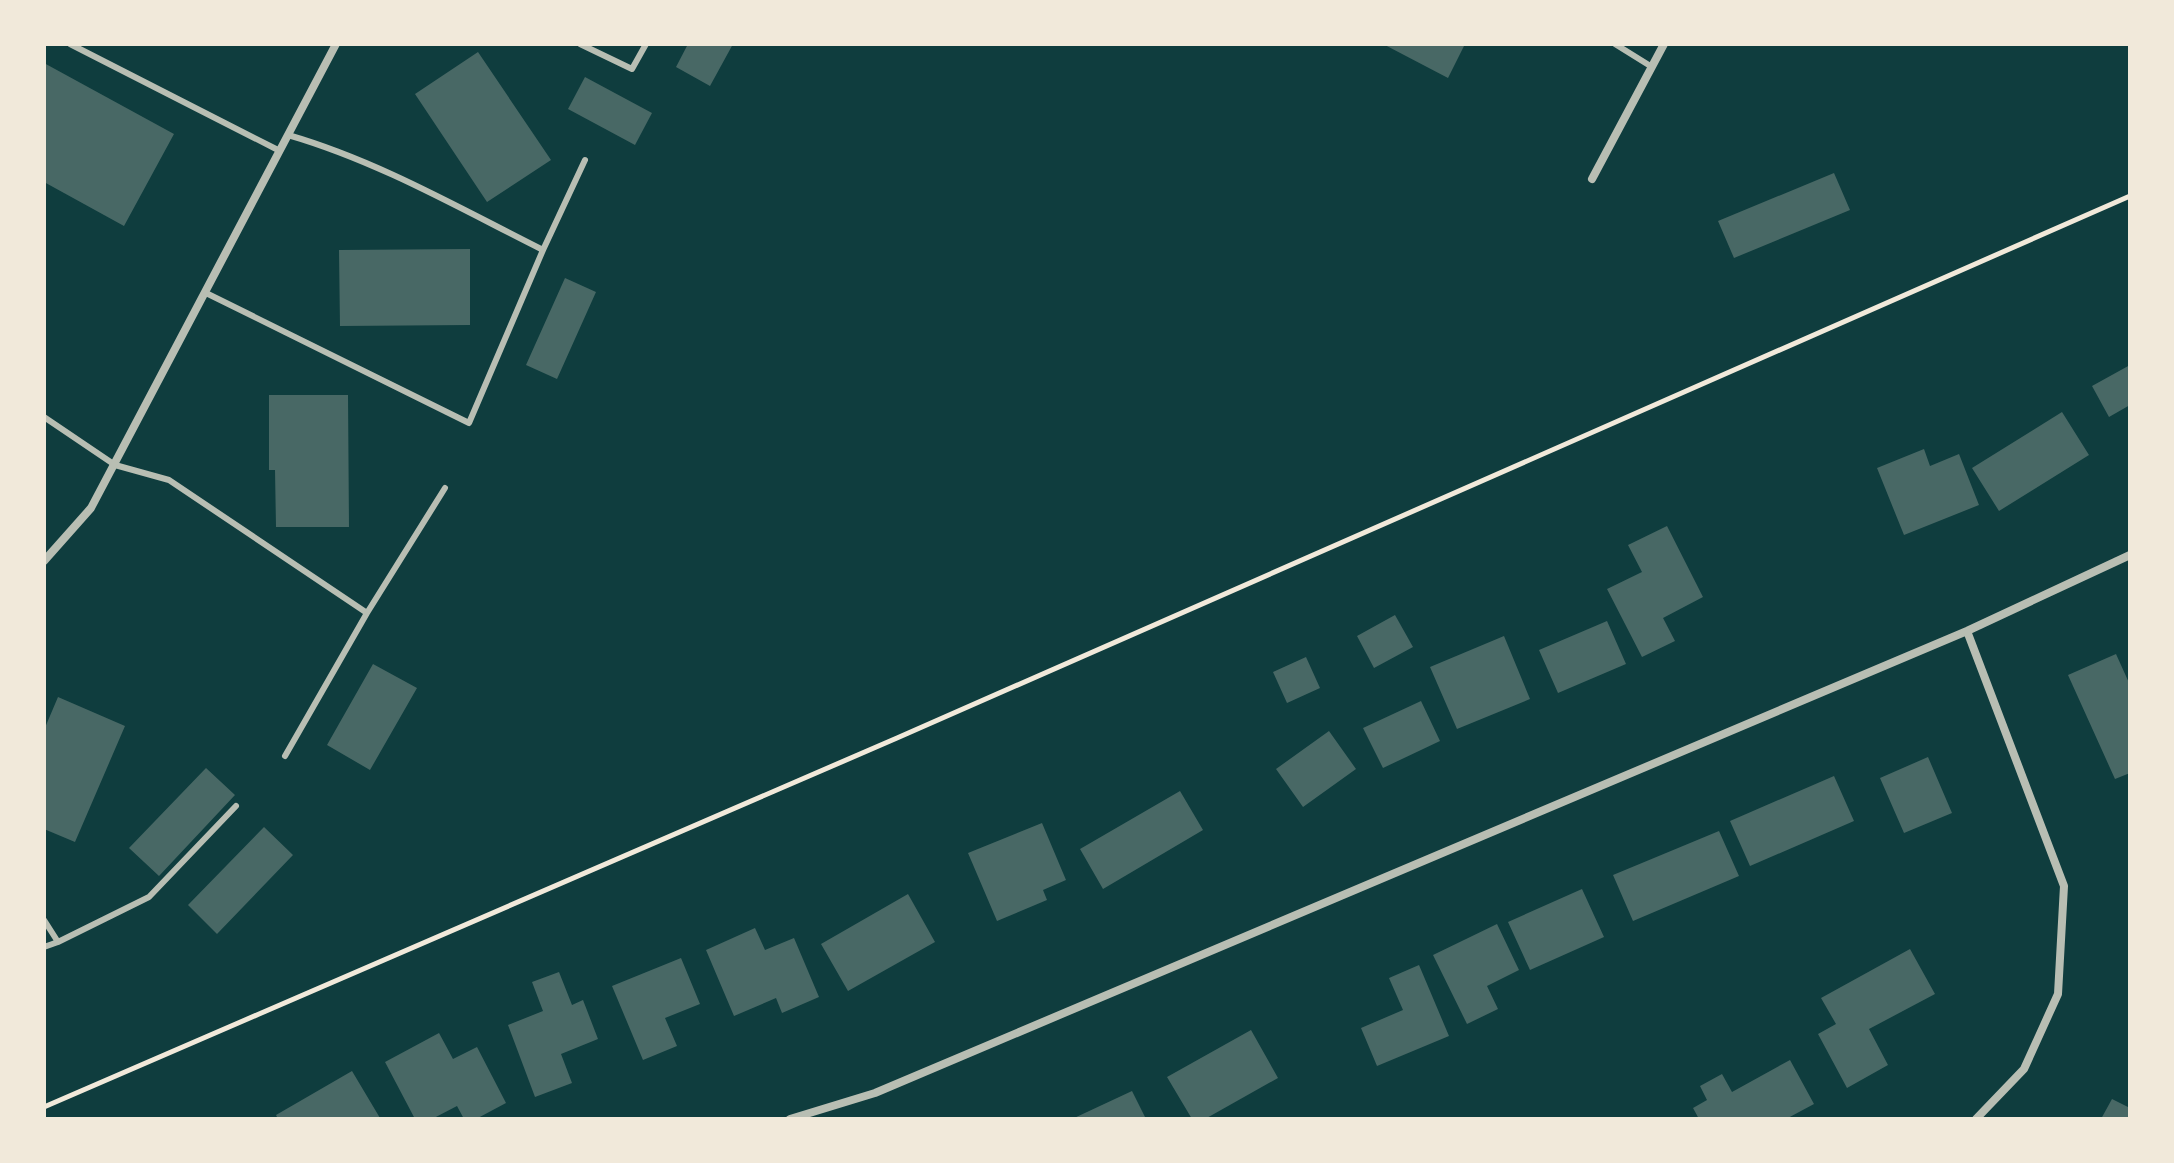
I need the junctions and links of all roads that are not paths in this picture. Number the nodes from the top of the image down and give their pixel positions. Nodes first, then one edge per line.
1 (70, 44) edge
2 (336, 44) edge
3 (580, 44) edge
4 (646, 44) edge
5 (1615, 44) edge
6 (1664, 44) edge
7 (1652, 67) junction
8 (288, 135) junction
9 (280, 151) junction
10 (585, 160) dead end
11 (1592, 179) dead end
12 (543, 250) junction
13 (206, 293) junction
14 (44, 417) edge
15 (115, 465) junction
16 (445, 488) dead end
17 (2130, 555) edge
18 (44, 561) edge
19 (367, 613) junction
20 (1967, 631) junction
21 (285, 756) dead end
22 (236, 806) dead end
23 (44, 920) edge
24 (58, 942) junction
25 (44, 947) edge
26 (790, 1119) edge
27 (1976, 1119) edge

1 - 9 lane
2 - 8 street
3 - 4 lane
5 - 7 lane
6 - 7 street
7 - 11 street
8 - 9 street
8 - 12 lane
9 - 13 street
10 - 12 lane
12 - 13 lane
13 - 15 street
14 - 15 lane
15 - 18 street
15 - 19 lane
16 - 19 lane
17 - 20 street
19 - 21 lane
20 - 26 street
20 - 27 street
22 - 24 lane
23 - 24 lane
24 - 25 lane

